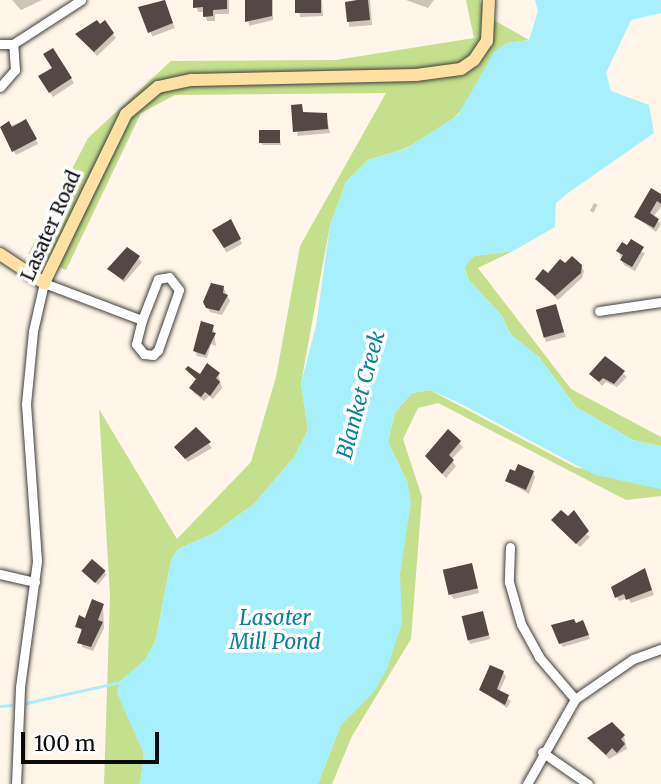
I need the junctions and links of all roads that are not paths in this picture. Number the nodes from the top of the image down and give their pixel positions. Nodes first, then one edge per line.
1 (80, 0) edge
2 (489, 0) edge
3 (0, 44) edge
4 (13, 44) junction
5 (0, 87) edge
6 (0, 254) edge
7 (44, 283) junction
8 (661, 302) edge
9 (599, 311) dead end
10 (142, 320) junction
11 (510, 547) dead end
12 (0, 574) edge
13 (35, 582) junction
14 (661, 649) edge
15 (575, 699) junction
16 (542, 752) junction
17 (16, 784) edge
18 (527, 784) edge
19 (588, 784) edge

1 - 4 street
2 - 7 street, Lasater Road
3 - 4 street
4 - 5 street
6 - 7 street
7 - 10 street
7 - 13 street, Lasater Road
8 - 9 street
10 - 10 street
11 - 15 street
12 - 13 street
13 - 17 street, Lasater Road
14 - 15 street
15 - 16 street
16 - 18 street
16 - 19 street

